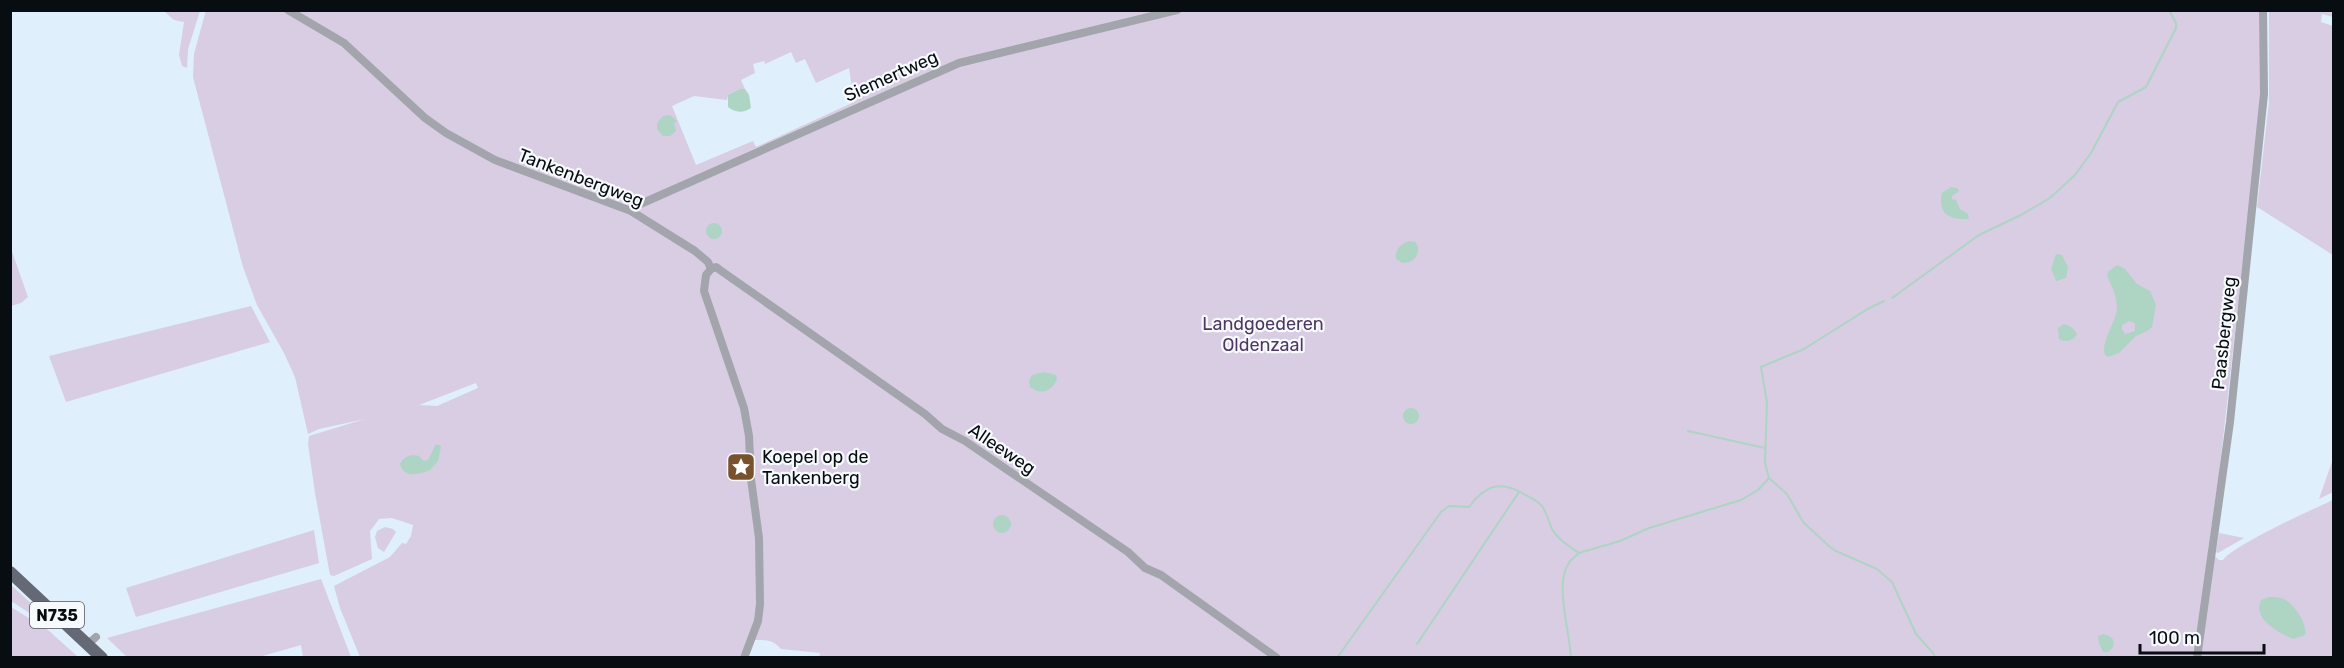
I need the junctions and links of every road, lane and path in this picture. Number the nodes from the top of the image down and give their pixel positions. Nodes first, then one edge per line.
1 (288, 10) edge
2 (1177, 10) edge
3 (2263, 10) edge
4 (631, 211) junction
5 (711, 269) junction
6 (10, 572) edge
7 (102, 657) edge
8 (744, 657) edge
9 (1277, 657) edge
10 (2197, 657) edge

1 - 4 street, Tankenbergweg
2 - 4 street, Siemertweg
3 - 10 street, Paasbergweg
4 - 5 street, Tankenbergweg
5 - 8 street
5 - 9 street, Alleeweg
6 - 7 main road, N735

